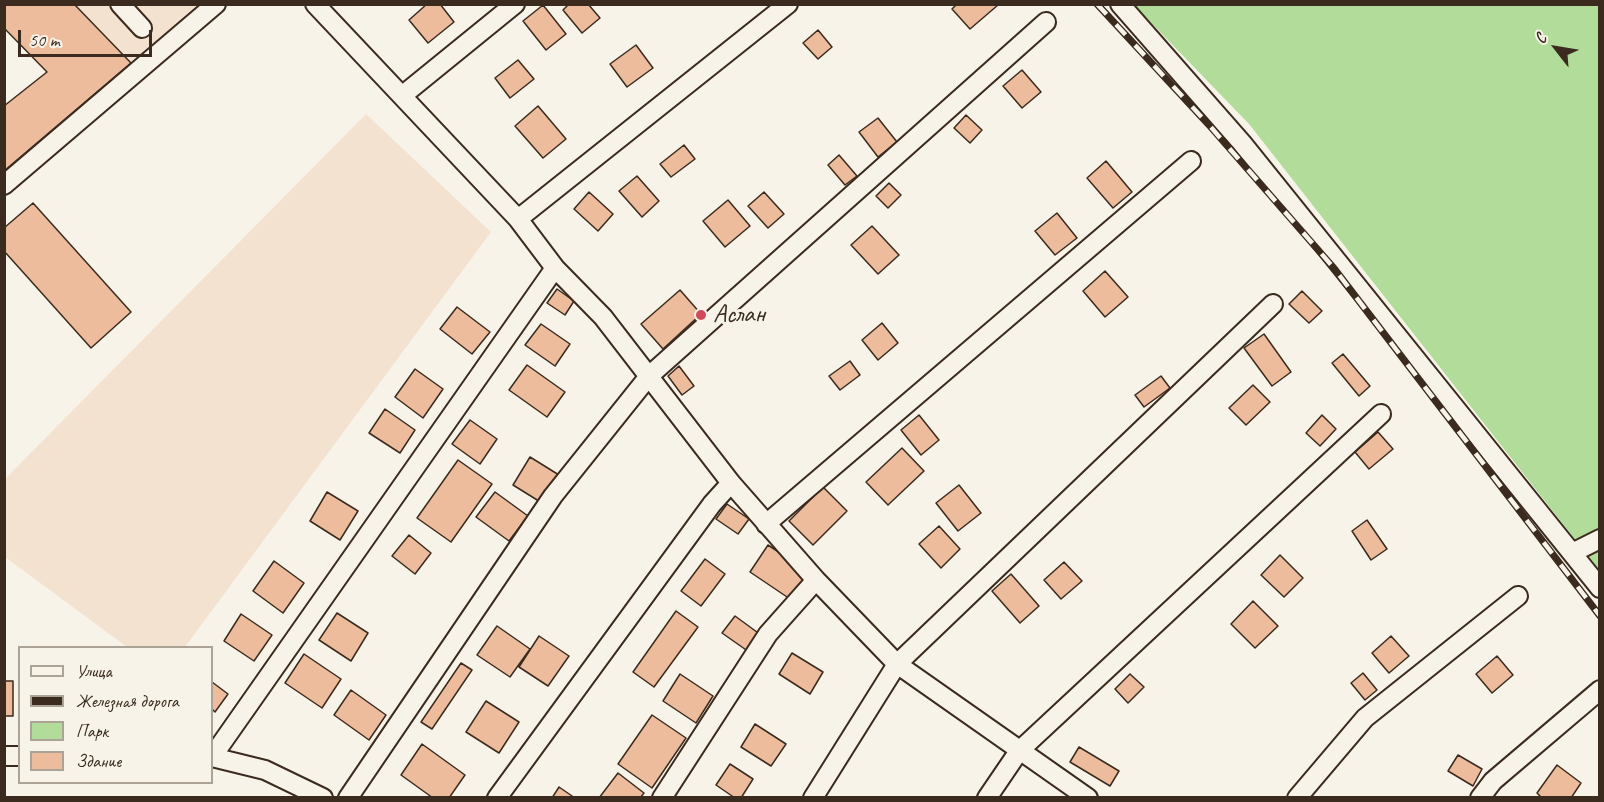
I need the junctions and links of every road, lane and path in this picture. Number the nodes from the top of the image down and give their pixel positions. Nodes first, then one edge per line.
1 (120, 4) edge
2 (216, 4) edge
3 (315, 4) edge
4 (515, 4) edge
5 (788, 4) edge
6 (1120, 4) edge
7 (1046, 22) dead end
8 (142, 28) dead end
9 (403, 95) junction
10 (1191, 161) dead end
11 (4, 184) edge
12 (518, 219) junction
13 (555, 268) junction
14 (1273, 304) dead end
15 (649, 376) junction
16 (1381, 414) dead end
17 (730, 483) junction
18 (766, 524) junction
19 (1599, 538) edge
20 (1572, 553) junction
21 (816, 580) junction
22 (1599, 588) edge
23 (1518, 596) dead end
24 (897, 664) junction
25 (1599, 690) edge
26 (1019, 751) junction
27 (213, 756) edge
28 (213, 757) edge
29 (322, 797) edge
30 (348, 798) edge
31 (497, 798) edge
32 (662, 798) edge
33 (813, 798) edge
34 (987, 798) edge
35 (1088, 798) edge
36 (1297, 798) edge
37 (1480, 798) edge

1 - 8 street
2 - 11 street
3 - 9 street
4 - 9 street
5 - 12 street
6 - 20 street
7 - 15 street
9 - 12 street
10 - 18 street
12 - 13 street
13 - 15 street
13 - 27 street
14 - 24 street
15 - 17 street
15 - 30 street
16 - 26 street
17 - 18 street
17 - 31 street
18 - 21 street
19 - 20 street
20 - 22 street
21 - 24 street
21 - 32 street
23 - 36 street
24 - 26 street
24 - 33 street
25 - 37 street
26 - 34 street
26 - 35 street
28 - 29 street

